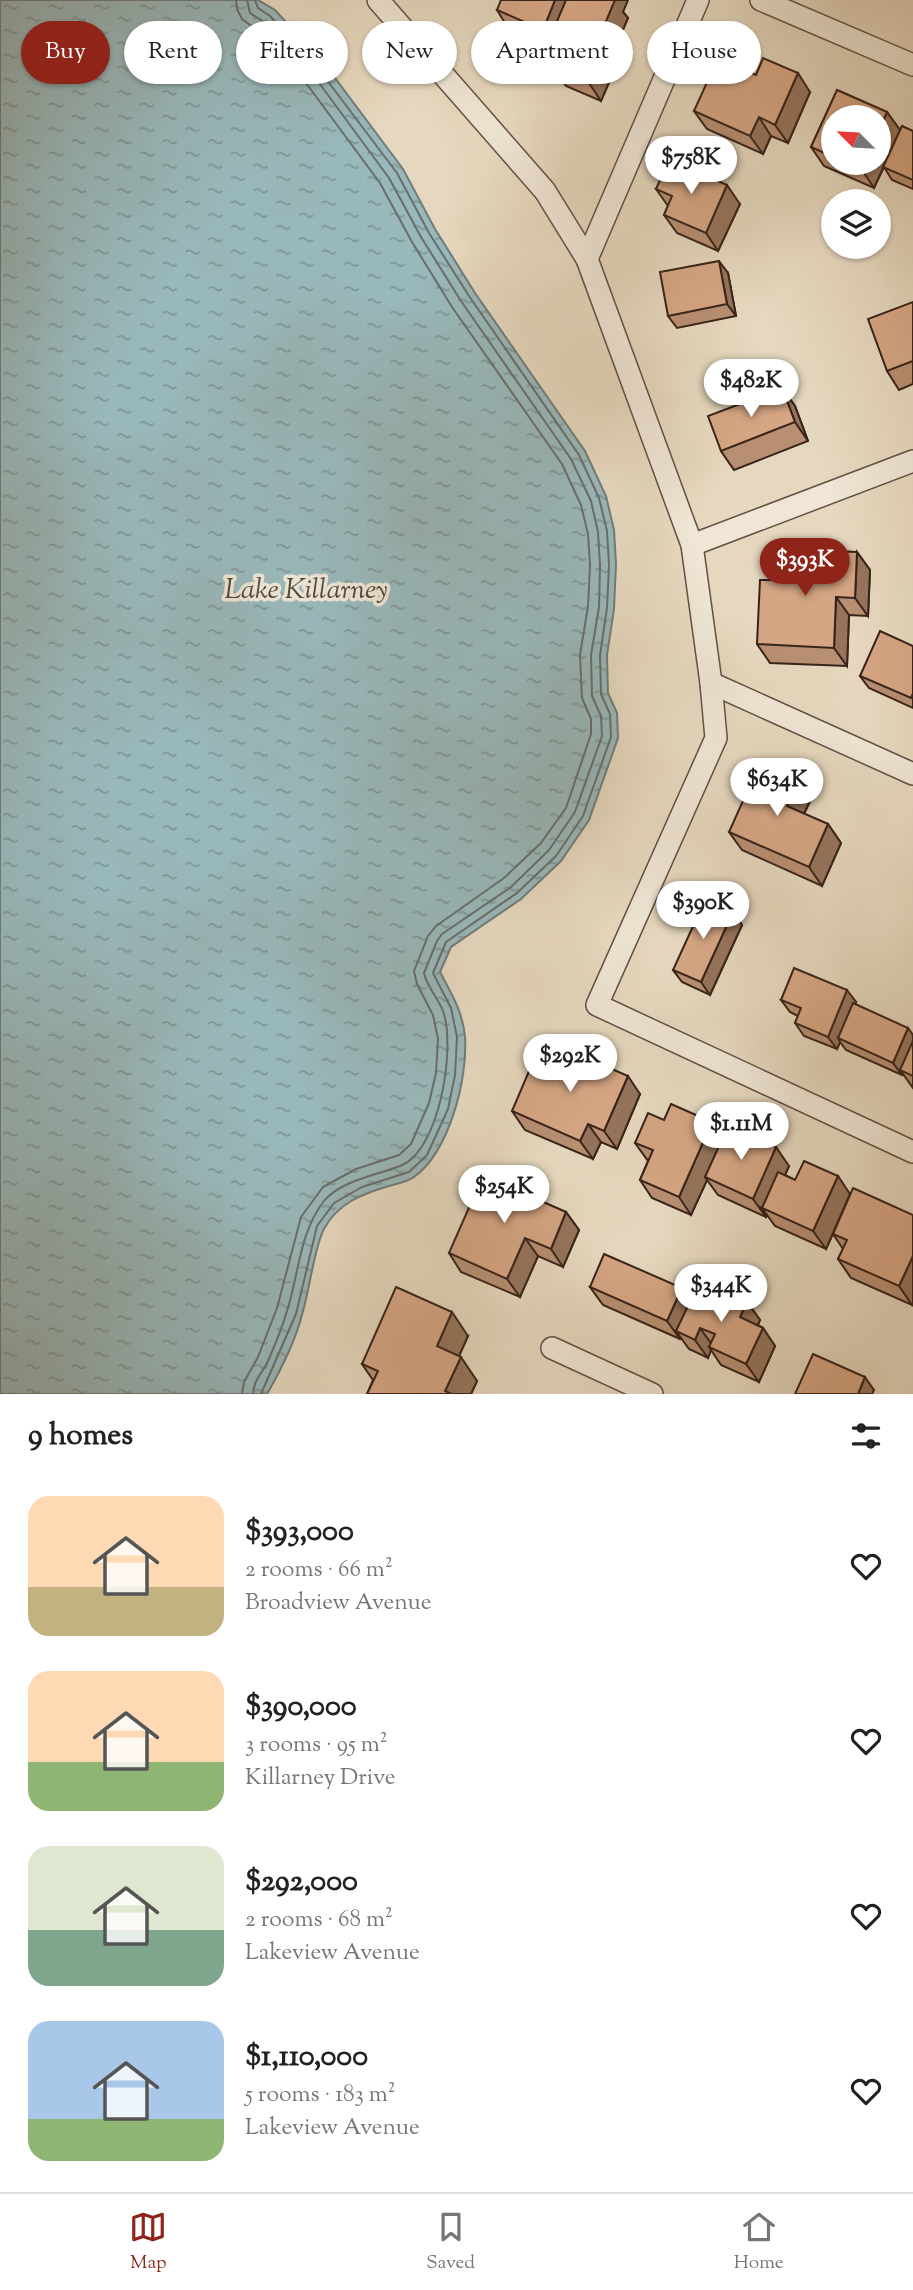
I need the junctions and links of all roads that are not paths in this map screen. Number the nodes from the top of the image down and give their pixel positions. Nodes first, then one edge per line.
1 (378, 0) edge
2 (698, 0) edge
3 (761, 0) edge
4 (913, 65) edge
5 (587, 259) junction
6 (913, 461) edge
7 (692, 545) junction
8 (712, 683) junction
9 (913, 774) edge
10 (913, 1152) edge
11 (552, 1348) dead end
12 (652, 1394) edge

1 - 5 street
2 - 5 street
3 - 4 street
5 - 7 street
6 - 7 street
7 - 8 street
8 - 9 street
8 - 10 street
11 - 12 street

